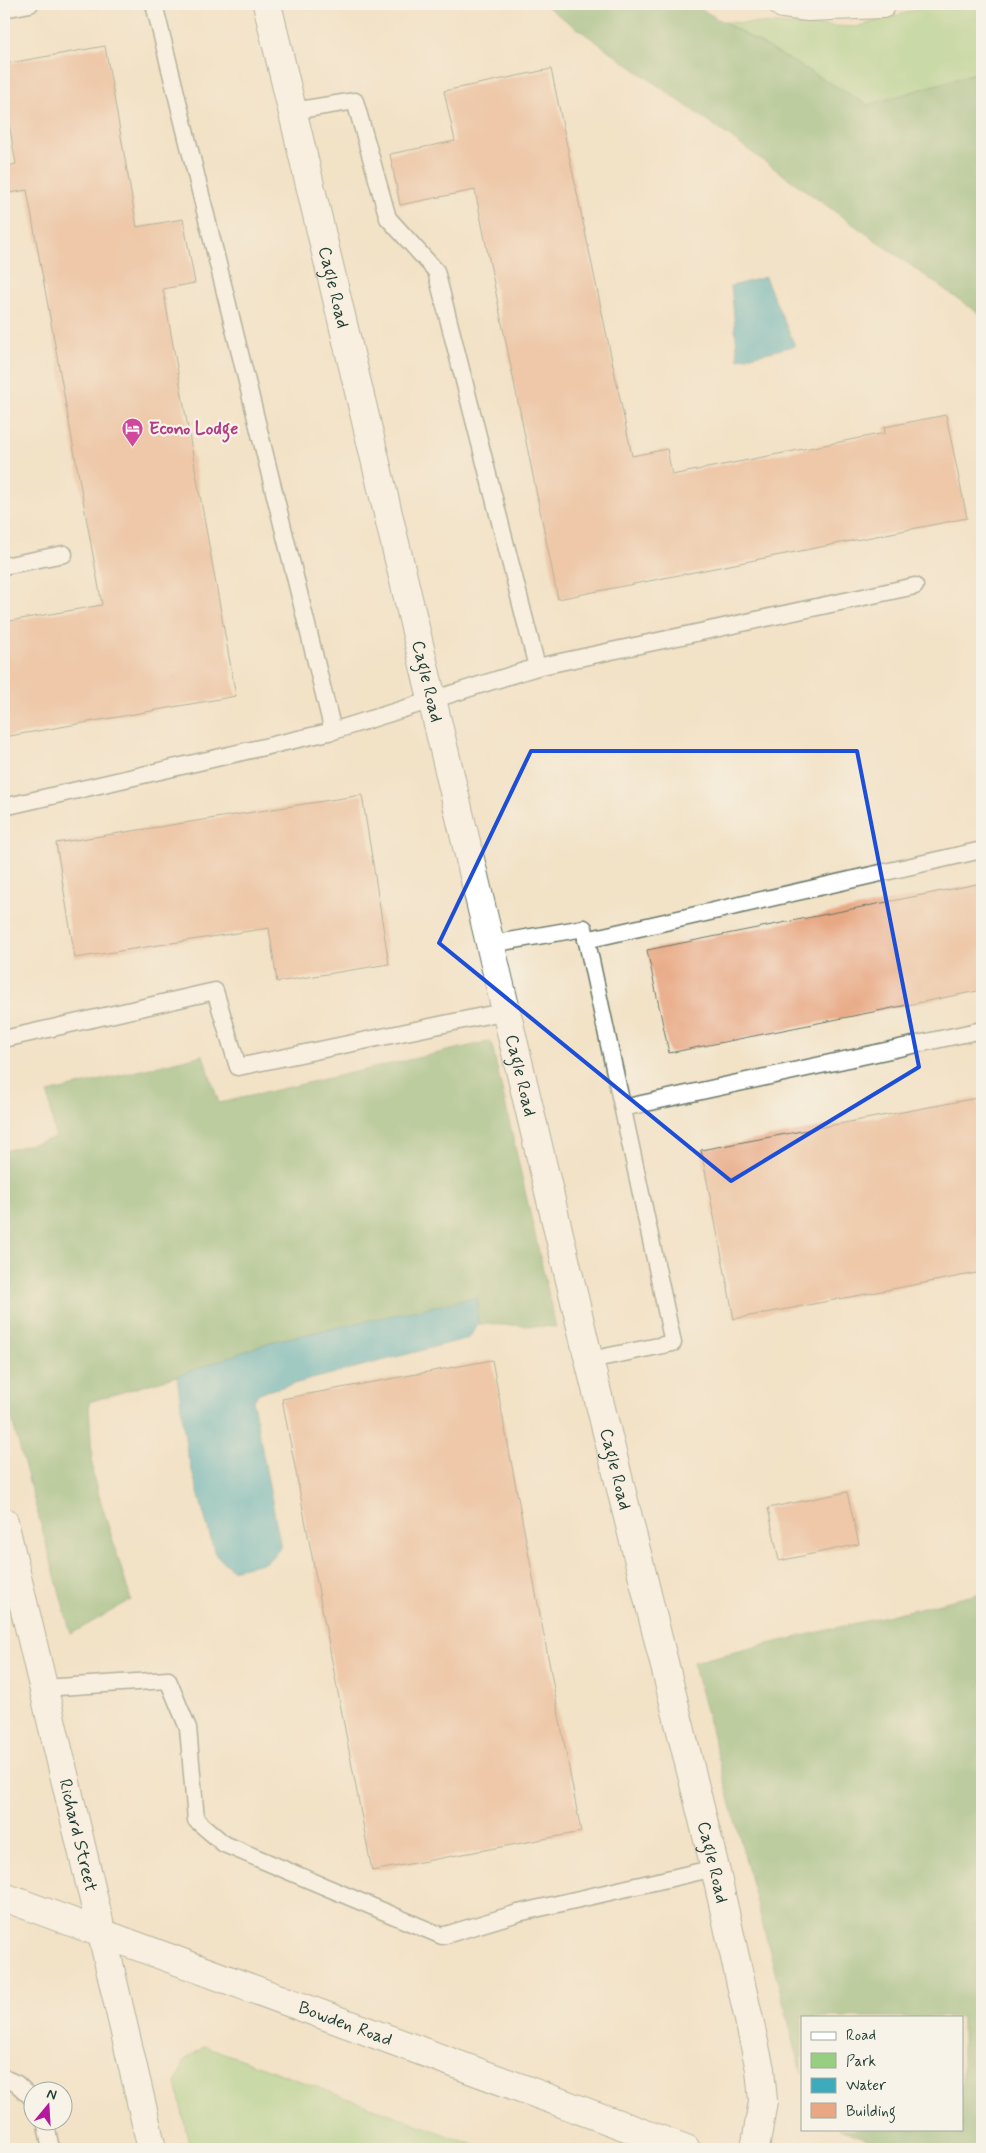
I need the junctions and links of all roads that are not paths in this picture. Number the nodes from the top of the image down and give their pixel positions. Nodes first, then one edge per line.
1 (30, 4) edge
2 (154, 4) edge
3 (267, 4) edge
4 (783, 4) edge
5 (882, 4) edge
6 (4, 9) edge
7 (293, 111) junction
8 (64, 554) dead end
9 (4, 566) edge
10 (915, 586) dead end
11 (537, 667) junction
12 (433, 700) junction
13 (333, 731) junction
14 (4, 807) edge
15 (982, 850) edge
16 (586, 940) junction
17 (491, 944) junction
18 (507, 1012) junction
19 (982, 1030) edge
20 (4, 1039) edge
21 (623, 1108) junction
22 (590, 1360) junction
23 (4, 1522) edge
24 (43, 1688) junction
25 (715, 1868) junction
26 (4, 1897) edge
27 (102, 1934) junction
28 (4, 2078) edge
29 (22, 2089) edge
30 (47, 2130) edge
31 (51, 2149) edge
32 (152, 2149) edge
33 (686, 2149) edge
34 (756, 2149) edge

1 - 6 lane
2 - 13 lane
3 - 7 main road, Cagle Road
4 - 5 main road
7 - 11 lane
7 - 12 main road, Cagle Road
8 - 9 lane
10 - 11 lane
11 - 12 lane
12 - 13 lane
12 - 17 main road, Cagle Road
13 - 14 lane
15 - 16 lane
16 - 17 lane
16 - 21 lane
17 - 18 main road, Cagle Road
18 - 20 lane
18 - 22 main road, Cagle Road
19 - 21 lane
21 - 22 lane
22 - 25 main road, Cagle Road
23 - 24 main road, Richard Street
24 - 25 lane
24 - 27 main road, Richard Street
25 - 34 main road, Cagle Road
26 - 27 main road, Bowden Road
27 - 32 main road, Richard Street
27 - 33 main road, Bowden Road
28 - 29 lane
30 - 31 lane

